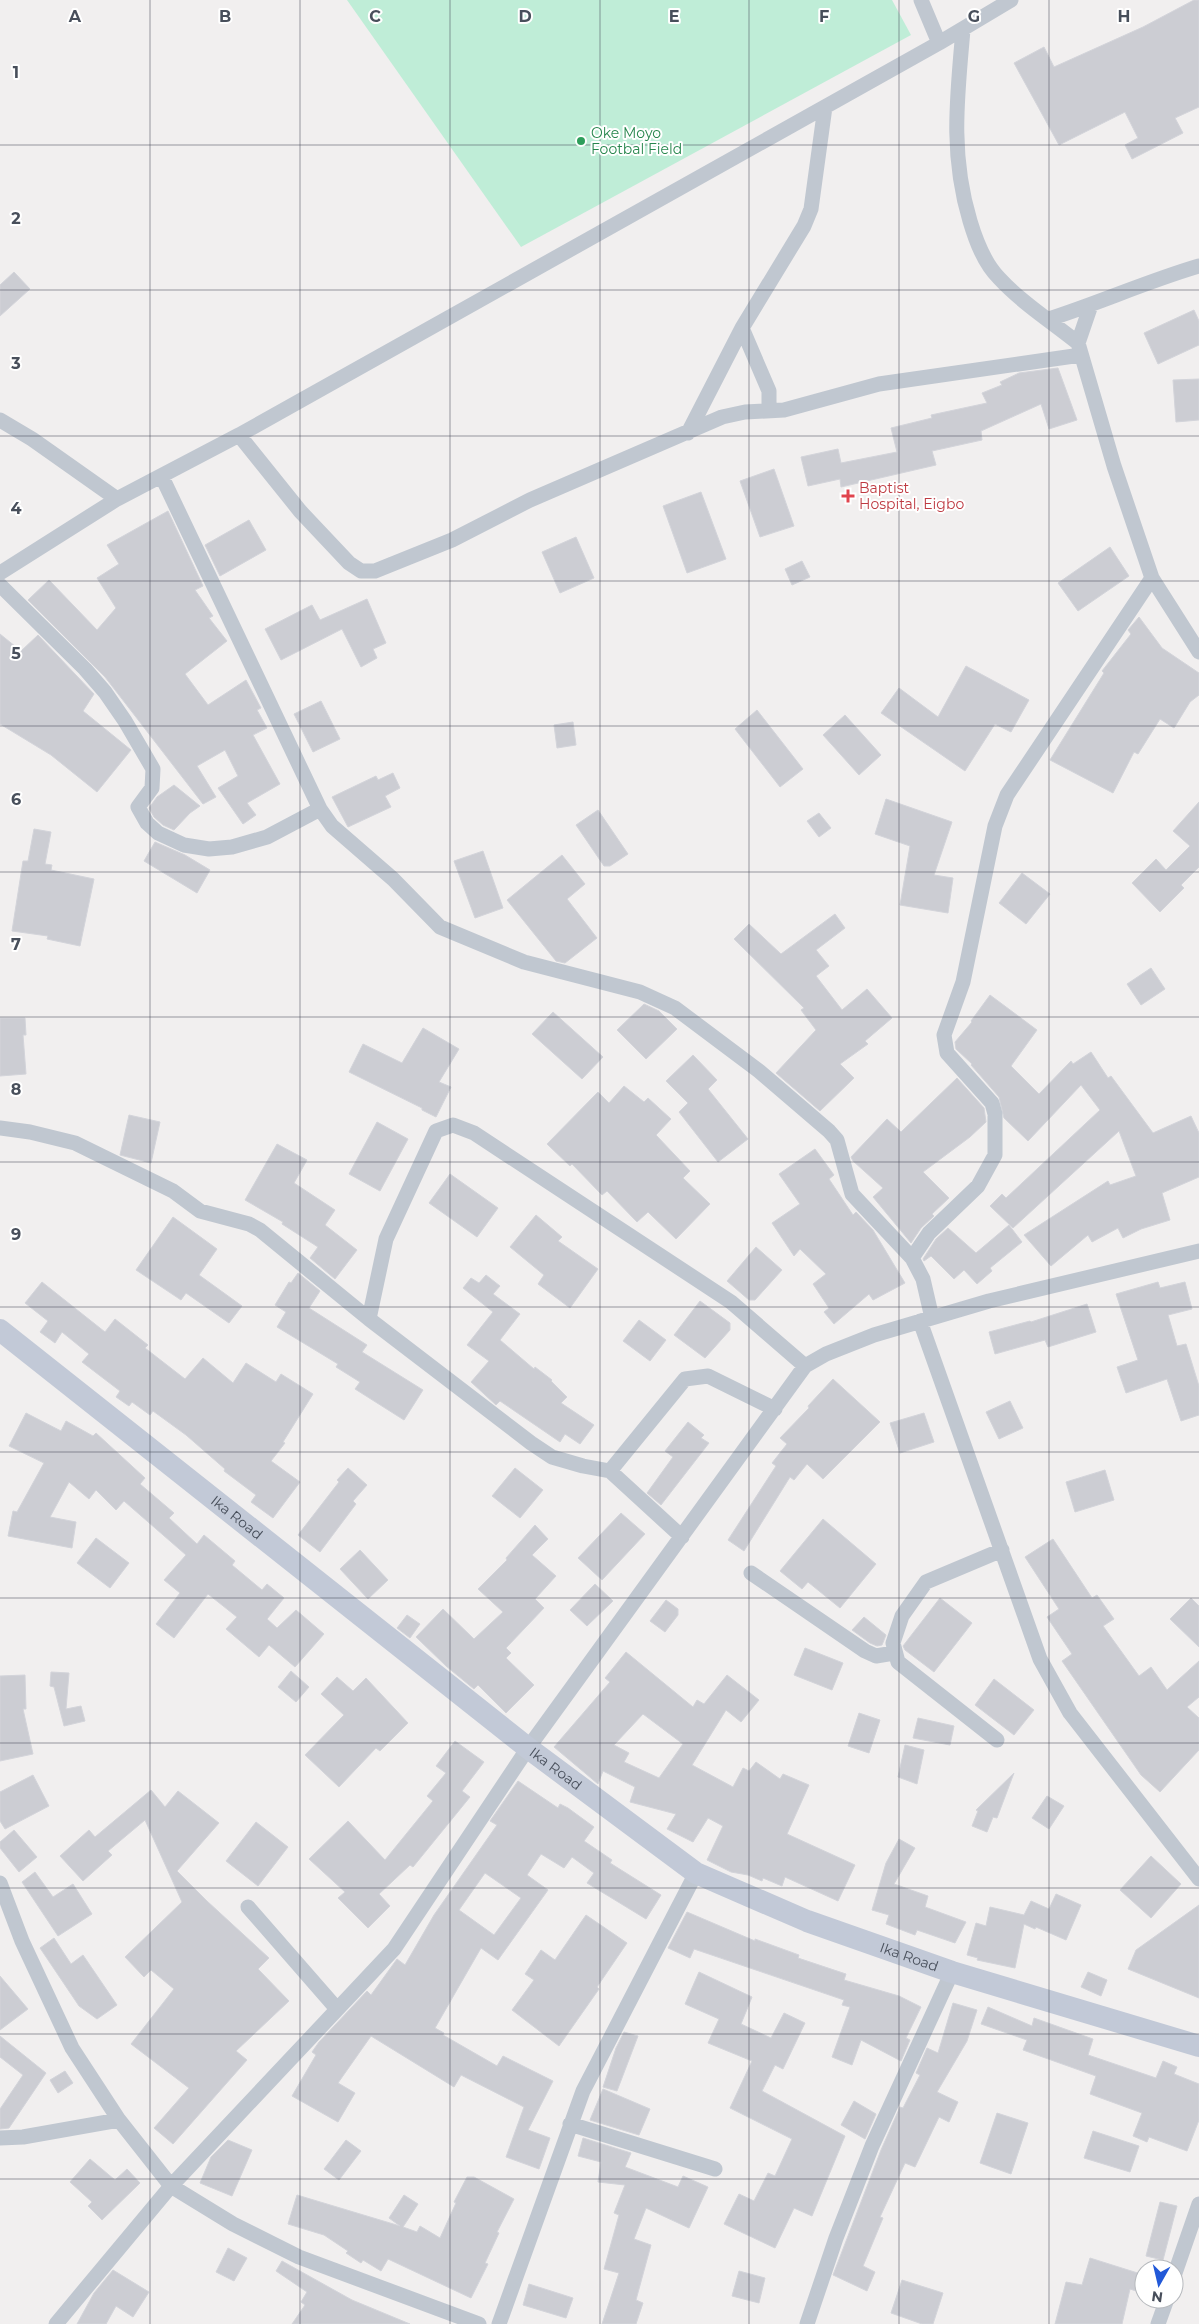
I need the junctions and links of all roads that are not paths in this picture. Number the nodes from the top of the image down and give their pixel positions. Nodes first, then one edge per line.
1 (921, 0) edge
2 (1011, 0) edge
3 (962, 30) junction
4 (939, 43) junction
5 (825, 107) junction
6 (1199, 266) edge
7 (1092, 305) junction
8 (1049, 319) junction
9 (742, 328) junction
10 (1079, 349) junction
11 (768, 410) junction
12 (0, 420) edge
13 (688, 433) junction
14 (239, 435) junction
15 (162, 477) junction
16 (118, 499) junction
17 (0, 573) edge
18 (1152, 578) junction
19 (0, 585) edge
20 (1199, 652) edge
21 (320, 809) junction
22 (0, 1128) edge
23 (1199, 1251) edge
24 (912, 1258) junction
25 (369, 1319) junction
26 (926, 1320) junction
27 (0, 1330) edge
28 (805, 1366) junction
29 (776, 1409) junction
30 (610, 1471) junction
31 (682, 1537) junction
32 (1002, 1550) junction
33 (751, 1572) dead end
34 (894, 1653) junction
35 (996, 1740) dead end
36 (528, 1748) junction
37 (696, 1872) junction
38 (1199, 1879) edge
39 (0, 1883) edge
40 (248, 1907) dead end
41 (952, 1972) junction
42 (337, 2009) junction
43 (1199, 2046) edge
44 (119, 2120) junction
45 (570, 2124) junction
46 (0, 2138) edge
47 (715, 2169) dead end
48 (171, 2186) junction
49 (1199, 2204) edge
50 (1180, 2259) edge
51 (1163, 2309) edge
52 (451, 2320) edge
53 (56, 2324) edge
54 (479, 2324) edge
55 (499, 2324) edge
56 (807, 2324) edge
57 (1158, 2324) edge

1 - 4 street
2 - 3 street
3 - 4 street
3 - 8 street
4 - 5 street
5 - 9 street
5 - 14 street
6 - 7 street
7 - 8 street
7 - 10 street
8 - 10 street
9 - 11 street
9 - 13 street
10 - 11 street
10 - 18 street
11 - 13 street
12 - 16 street
13 - 14 street
14 - 15 street
15 - 16 street
15 - 21 street
16 - 17 street
18 - 20 street
18 - 24 street
19 - 21 street
21 - 24 street
22 - 25 street
23 - 26 street
24 - 26 street
25 - 28 street
25 - 30 street
26 - 28 street
26 - 32 street
27 - 36 street, Ika Road
28 - 29 street
29 - 30 street
29 - 31 street
30 - 31 street
31 - 36 street
32 - 34 street
32 - 38 street
33 - 34 street
34 - 35 street
36 - 37 street, Ika Road
36 - 42 street
37 - 41 street, Ika Road
37 - 45 street
39 - 44 street
40 - 42 street
41 - 43 street, Ika Road
41 - 56 street
42 - 48 street
44 - 46 street
44 - 48 street
45 - 47 street
45 - 55 street
48 - 52 street
48 - 53 street
49 - 50 street
51 - 57 street
52 - 54 street

